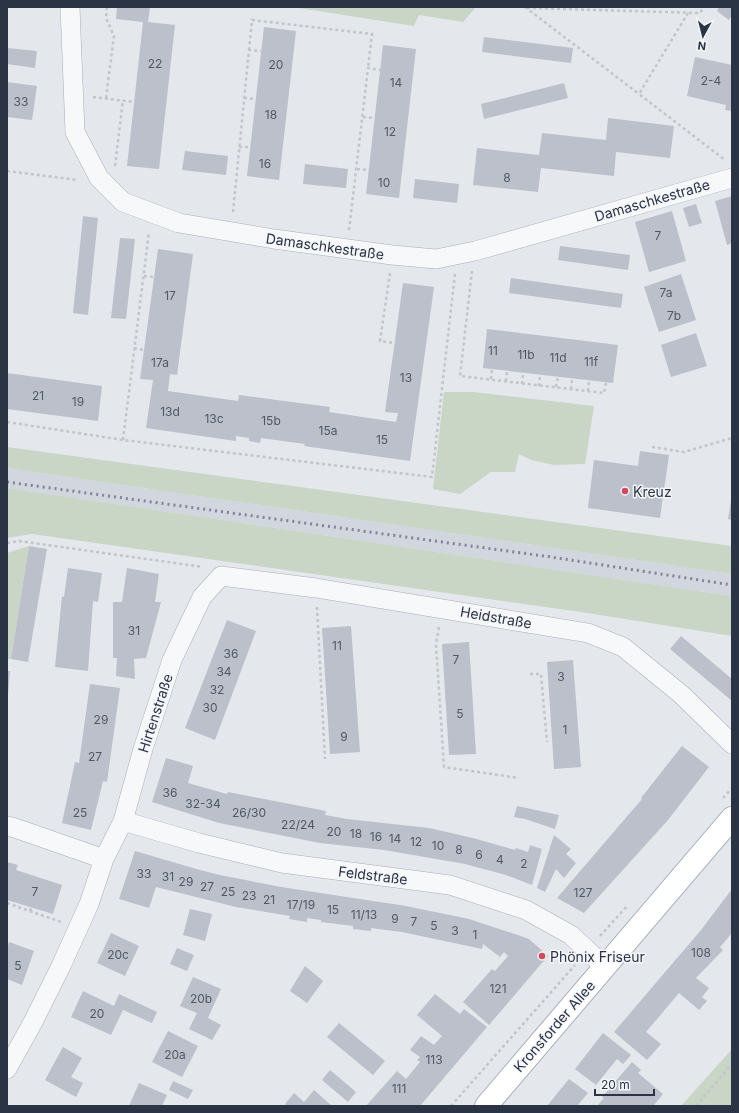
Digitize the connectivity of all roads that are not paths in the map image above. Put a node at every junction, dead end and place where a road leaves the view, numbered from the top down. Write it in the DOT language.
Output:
graph roads {
  1 [pos="70,7"];
  2 [pos="729,169"];
  3 [pos="221,576"];
  4 [pos="732,744"];
  5 [pos="732,818"];
  6 [pos="123,821"];
  7 [pos="7,826"];
  8 [pos="104,859"];
  9 [pos="605,967"];
  10 [pos="7,1069"];
  11 [pos="486,1106"];
  1 -- 2 [label="street, Damaschkestraße"];
  3 -- 4 [label="street, Heidstraße"];
  3 -- 6 [label="street, Hirtenstraße"];
  5 -- 9 [label="main road, Kronsforder Allee"];
  6 -- 8 [label="street, Hirtenstraße"];
  6 -- 9 [label="street, Feldstraße"];
  7 -- 8 [label="street"];
  8 -- 10 [label="street, Hirtenstraße"];
  9 -- 11 [label="main road, Kronsforder Allee"];
}
